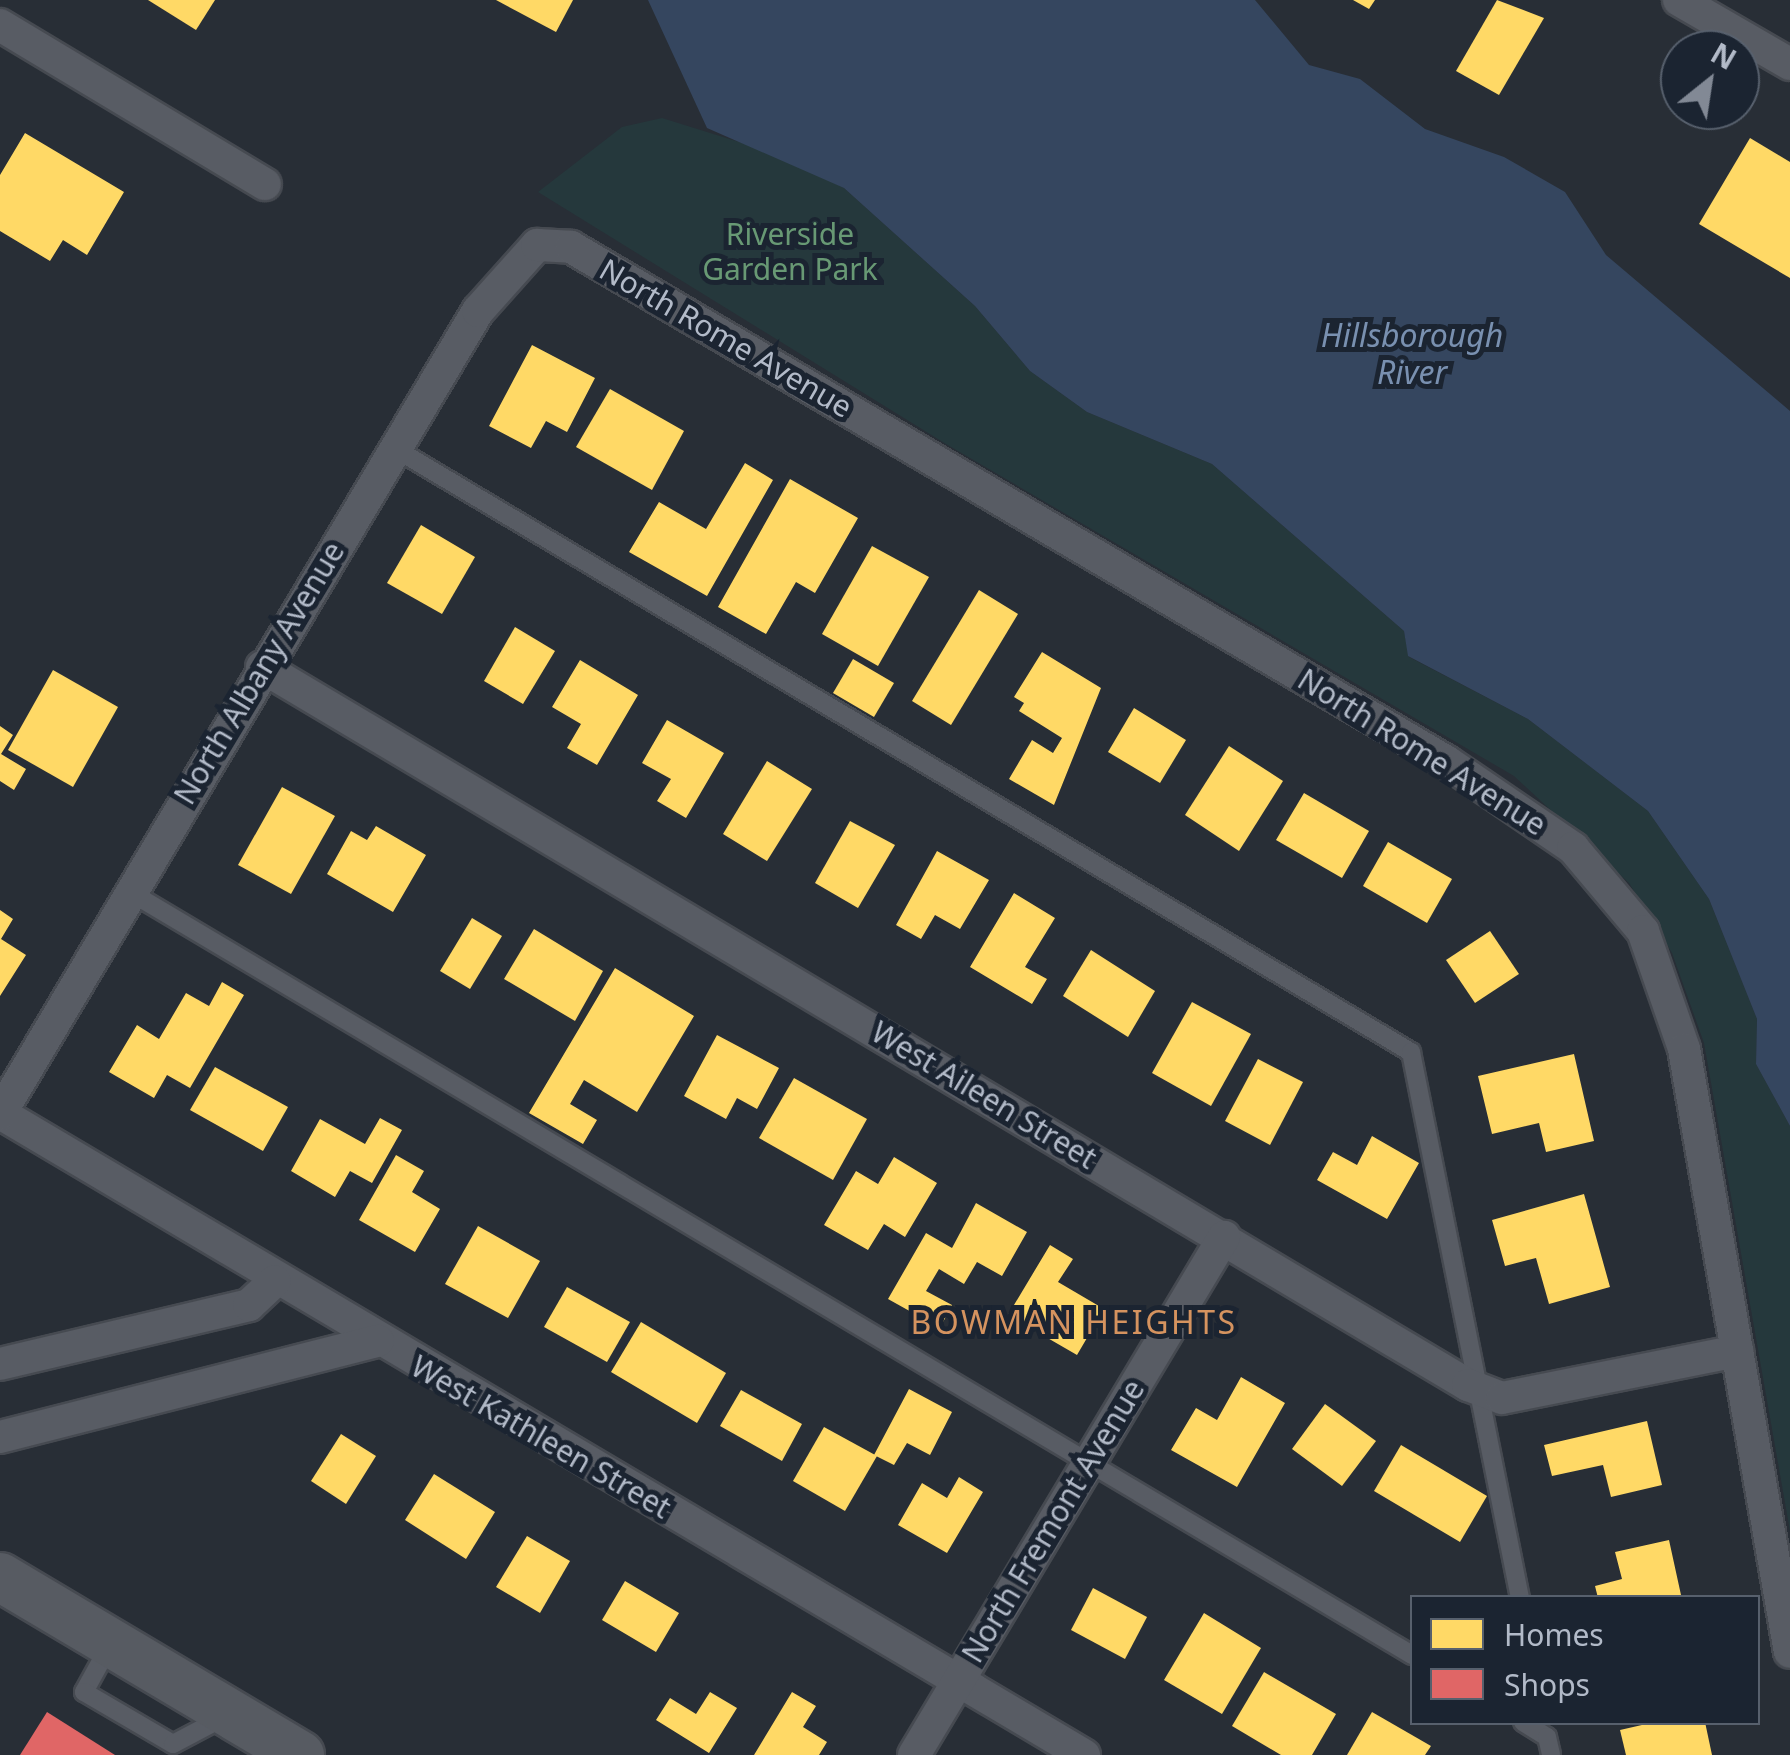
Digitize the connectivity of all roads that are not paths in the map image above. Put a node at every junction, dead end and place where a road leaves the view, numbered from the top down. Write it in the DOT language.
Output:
graph roads {
  1 [pos="1679,0"];
  2 [pos="0,24"];
  3 [pos="1790,64"];
  4 [pos="265,184"];
  5 [pos="536,245"];
  6 [pos="394,448"];
  7 [pos="262,667"];
  8 [pos="130,892"];
  9 [pos="13,1063"];
  10 [pos="0,1114"];
  11 [pos="1224,1237"];
  12 [pos="274,1281"];
  13 [pos="378,1341"];
  14 [pos="1737,1351"];
  15 [pos="0,1364"];
  16 [pos="1481,1390"];
  17 [pos="0,1436"];
  18 [pos="1090,1458"];
  19 [pos="0,1577"];
  20 [pos="1519,1595"];
  21 [pos="1790,1652"];
  22 [pos="1410,1654"];
  23 [pos="957,1680"];
  24 [pos="300,1755"];
  25 [pos="914,1755"];
  26 [pos="1084,1755"];
  1 -- 3 [label="street"];
  2 -- 4 [label="street"];
  5 -- 6 [label="street, North Albany Avenue"];
  5 -- 14 [label="street, North Rome Avenue"];
  6 -- 7 [label="street, North Albany Avenue"];
  6 -- 16 [label="lane"];
  7 -- 8 [label="street, North Albany Avenue"];
  7 -- 11 [label="street, West Aileen Street"];
  8 -- 9 [label="street, North Albany Avenue"];
  8 -- 18 [label="lane"];
  9 -- 10 [label="street, North Albany Avenue"];
  10 -- 12 [label="street, West Kathleen Street"];
  11 -- 16 [label="street, West Aileen Street"];
  11 -- 18 [label="street, North Fremont Avenue"];
  12 -- 13 [label="street, West Kathleen Street"];
  12 -- 15 [label="street"];
  13 -- 17 [label="street"];
  13 -- 23 [label="street, West Kathleen Street"];
  14 -- 16 [label="street, West Aileen Street"];
  14 -- 21 [label="street, North Rome Avenue"];
  16 -- 20 [label="lane"];
  18 -- 22 [label="lane"];
  18 -- 23 [label="street, North Fremont Avenue"];
  19 -- 24 [label="main road"];
  23 -- 25 [label="street, North Fremont Avenue"];
  23 -- 26 [label="street, West Kathleen Street"];
}
